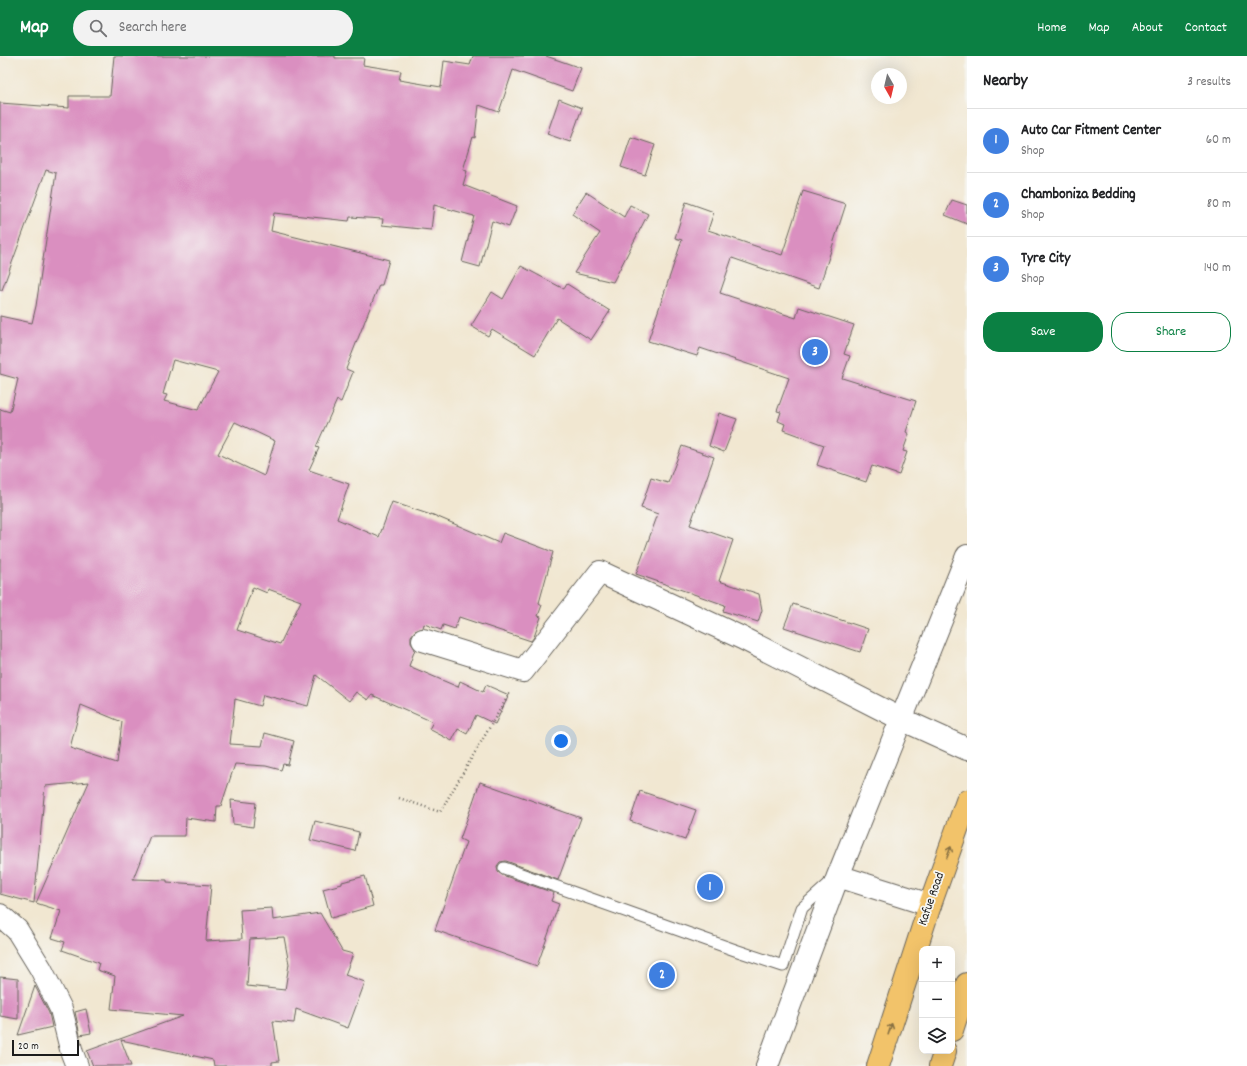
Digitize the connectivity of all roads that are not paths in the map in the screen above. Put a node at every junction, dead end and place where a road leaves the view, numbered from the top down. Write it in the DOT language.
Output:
graph roads {
  1 [pos="967,556"];
  2 [pos="423,640"];
  3 [pos="901,719"];
  4 [pos="967,749"];
  5 [pos="967,801"];
  6 [pos="504,868"];
  7 [pos="838,876"];
  8 [pos="930,905"];
  9 [pos="0,915"];
  10 [pos="967,984"];
  11 [pos="955,1021"];
  12 [pos="944,1054"];
  13 [pos="77,1066"];
  14 [pos="767,1066"];
  15 [pos="878,1066"];
  16 [pos="940,1066"];
  1 -- 3 [label="street"];
  2 -- 3 [label="street"];
  3 -- 4 [label="street"];
  3 -- 7 [label="street"];
  8 -- 5 [label="main road, Kafue Road, one-way"];
  6 -- 7 [label="lane"];
  7 -- 8 [label="street"];
  7 -- 14 [label="street"];
  15 -- 8 [label="main road, Kafue Road, one-way"];
  9 -- 13 [label="street"];
  10 -- 11 [label="main road"];
  12 -- 16 [label="main road"];
}
